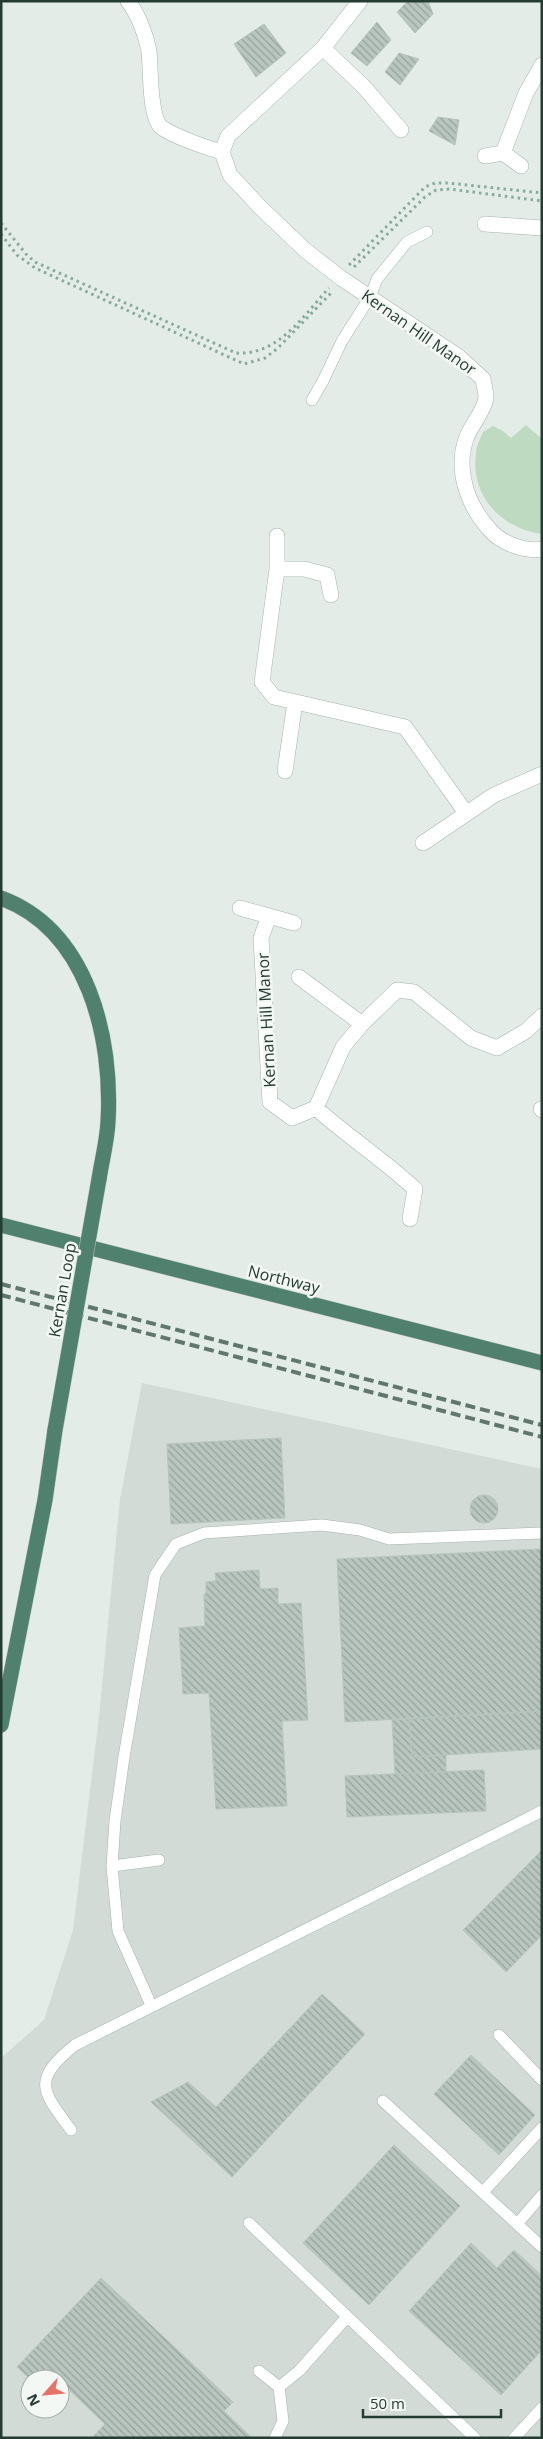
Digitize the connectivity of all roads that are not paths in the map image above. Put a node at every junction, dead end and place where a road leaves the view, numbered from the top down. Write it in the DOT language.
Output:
graph roads {
  1 [pos="128,1"];
  2 [pos="352,4"];
  3 [pos="323,48"];
  4 [pos="542,65"];
  5 [pos="401,130"];
  6 [pos="222,152"];
  7 [pos="503,153"];
  8 [pos="484,156"];
  9 [pos="521,166"];
  10 [pos="485,224"];
  11 [pos="542,228"];
  12 [pos="427,232"];
  13 [pos="370,297"];
  14 [pos="312,400"];
  15 [pos="277,536"];
  16 [pos="542,549"];
  17 [pos="277,569"];
  18 [pos="331,595"];
  19 [pos="295,702"];
  20 [pos="286,771"];
  21 [pos="542,774"];
  22 [pos="466,813"];
  23 [pos="423,843"];
  24 [pos="1,898"];
  25 [pos="240,908"];
  26 [pos="269,916"];
  27 [pos="294,923"];
  28 [pos="299,977"];
  29 [pos="542,1016"];
  30 [pos="362,1024"];
  31 [pos="316,1108"];
  32 [pos="410,1218"];
  33 [pos="1,1225"];
  34 [pos="542,1363"];
  35 [pos="542,1533"];
  36 [pos="1,1725"];
  37 [pos="542,1811"];
  38 [pos="159,1860"];
  39 [pos="112,1866"];
  40 [pos="151,2005"];
  41 [pos="499,2035"];
  42 [pos="542,2080"];
  43 [pos="383,2101"];
  44 [pos="542,2128"];
  45 [pos="71,2130"];
  46 [pos="483,2192"];
  47 [pos="542,2196"];
  48 [pos="249,2223"];
  49 [pos="517,2224"];
  50 [pos="542,2247"];
  51 [pos="347,2317"];
  52 [pos="259,2371"];
  53 [pos="279,2387"];
  54 [pos="542,2408"];
  55 [pos="275,2438"];
  56 [pos="475,2438"];
  57 [pos="514,2438"];
  1 -- 6 [label="street"];
  2 -- 3 [label="street"];
  3 -- 5 [label="street"];
  3 -- 6 [label="street"];
  4 -- 7 [label="street"];
  6 -- 13 [label="street, Kernan Hill Manor"];
  7 -- 8 [label="street"];
  7 -- 9 [label="street"];
  10 -- 11 [label="street"];
  12 -- 13 [label="lane"];
  13 -- 14 [label="lane"];
  13 -- 16 [label="street, Kernan Hill Manor"];
  15 -- 17 [label="street"];
  17 -- 18 [label="street"];
  17 -- 19 [label="street"];
  19 -- 20 [label="street"];
  19 -- 22 [label="street"];
  21 -- 22 [label="street"];
  22 -- 23 [label="street"];
  24 -- 36 [label="highway, Kernan Loop, bridge"];
  25 -- 26 [label="street"];
  26 -- 27 [label="street"];
  26 -- 31 [label="street, Kernan Hill Manor"];
  28 -- 30 [label="street"];
  29 -- 30 [label="street"];
  30 -- 31 [label="street"];
  31 -- 32 [label="street"];
  33 -- 34 [label="highway, Northway"];
  35 -- 39 [label="lane"];
  37 -- 40 [label="lane"];
  38 -- 39 [label="lane"];
  39 -- 40 [label="lane"];
  40 -- 45 [label="lane"];
  41 -- 42 [label="lane"];
  43 -- 46 [label="lane"];
  44 -- 46 [label="lane"];
  46 -- 49 [label="lane"];
  47 -- 49 [label="lane"];
  48 -- 51 [label="lane"];
  49 -- 50 [label="lane"];
  51 -- 53 [label="lane"];
  51 -- 56 [label="lane"];
  52 -- 53 [label="lane"];
  53 -- 55 [label="lane"];
  54 -- 57 [label="lane"];
}
